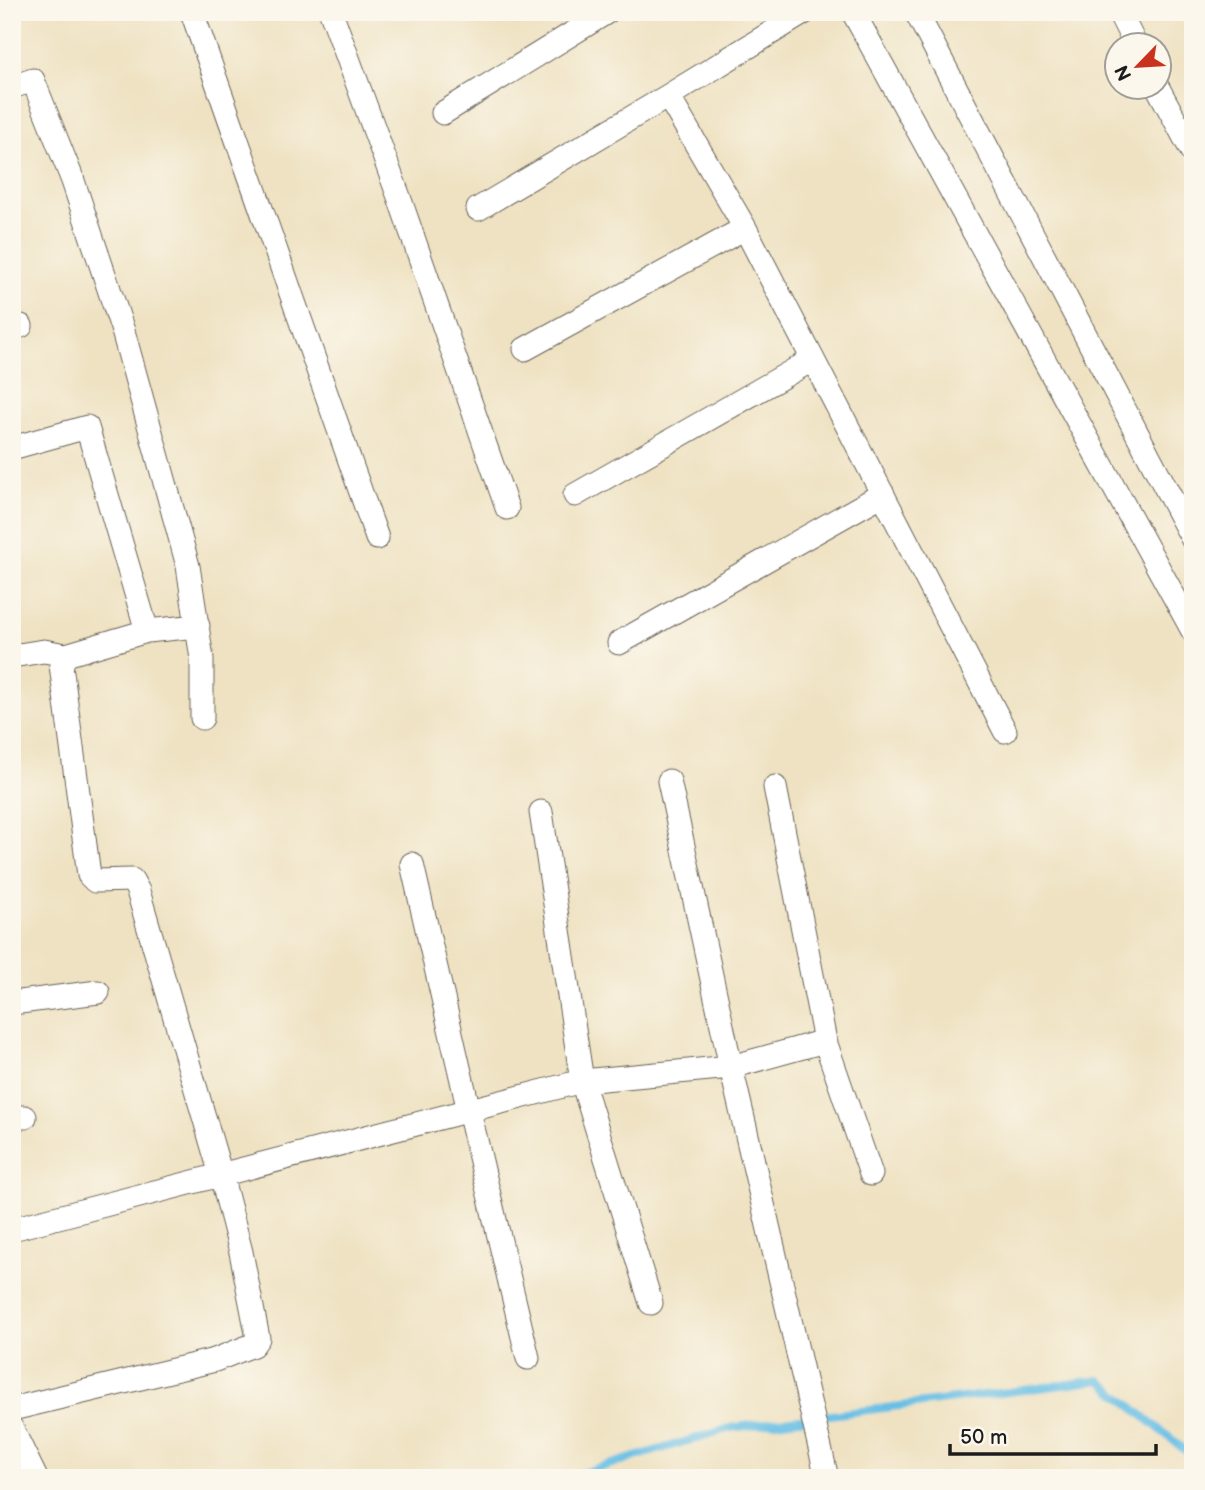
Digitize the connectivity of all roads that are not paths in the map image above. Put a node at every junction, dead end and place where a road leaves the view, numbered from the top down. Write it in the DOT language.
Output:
graph roads {
  1 [pos="192,12"];
  2 [pos="331,12"];
  3 [pos="607,12"];
  4 [pos="805,12"];
  5 [pos="853,12"];
  6 [pos="916,12"];
  7 [pos="1119,12"];
  8 [pos="1129,32"];
  9 [pos="12,87"];
  10 [pos="668,96"];
  11 [pos="1166,102"];
  12 [pos="443,113"];
  13 [pos="1193,153"];
  14 [pos="478,209"];
  15 [pos="745,228"];
  16 [pos="525,349"];
  17 [pos="812,360"];
  18 [pos="12,448"];
  19 [pos="883,494"];
  20 [pos="575,495"];
  21 [pos="507,508"];
  22 [pos="377,538"];
  23 [pos="1193,540"];
  24 [pos="198,626"];
  25 [pos="147,631"];
  26 [pos="1193,631"];
  27 [pos="619,643"];
  28 [pos="66,655"];
  29 [pos="12,656"];
  30 [pos="202,718"];
  31 [pos="1004,731"];
  32 [pos="669,781"];
  33 [pos="775,787"];
  34 [pos="541,812"];
  35 [pos="412,864"];
  36 [pos="99,992"];
  37 [pos="12,1003"];
  38 [pos="825,1041"];
  39 [pos="731,1067"];
  40 [pos="582,1081"];
  41 [pos="469,1111"];
  42 [pos="871,1174"];
  43 [pos="221,1175"];
  44 [pos="12,1229"];
  45 [pos="651,1303"];
  46 [pos="528,1358"];
  47 [pos="12,1409"];
  48 [pos="12,1429"];
  49 [pos="36,1478"];
  50 [pos="827,1478"];
  1 -- 22 [label="street"];
  2 -- 21 [label="street"];
  3 -- 12 [label="street"];
  4 -- 10 [label="street"];
  5 -- 26 [label="street"];
  6 -- 23 [label="street"];
  7 -- 8 [label="street"];
  9 -- 24 [label="street"];
  10 -- 14 [label="street"];
  10 -- 15 [label="street"];
  11 -- 13 [label="street"];
  15 -- 16 [label="street"];
  15 -- 17 [label="street"];
  17 -- 19 [label="street"];
  17 -- 20 [label="street"];
  18 -- 25 [label="street"];
  19 -- 27 [label="street"];
  19 -- 31 [label="street"];
  24 -- 25 [label="street"];
  24 -- 30 [label="street"];
  25 -- 28 [label="street"];
  28 -- 29 [label="street"];
  28 -- 43 [label="street"];
  32 -- 39 [label="street"];
  33 -- 38 [label="street"];
  34 -- 40 [label="street"];
  35 -- 41 [label="street"];
  36 -- 37 [label="street"];
  38 -- 39 [label="street"];
  38 -- 42 [label="street"];
  39 -- 40 [label="street"];
  39 -- 50 [label="street"];
  40 -- 41 [label="street"];
  40 -- 45 [label="street"];
  41 -- 43 [label="street"];
  41 -- 46 [label="street"];
  43 -- 44 [label="street"];
  43 -- 47 [label="street"];
  48 -- 49 [label="street"];
}
